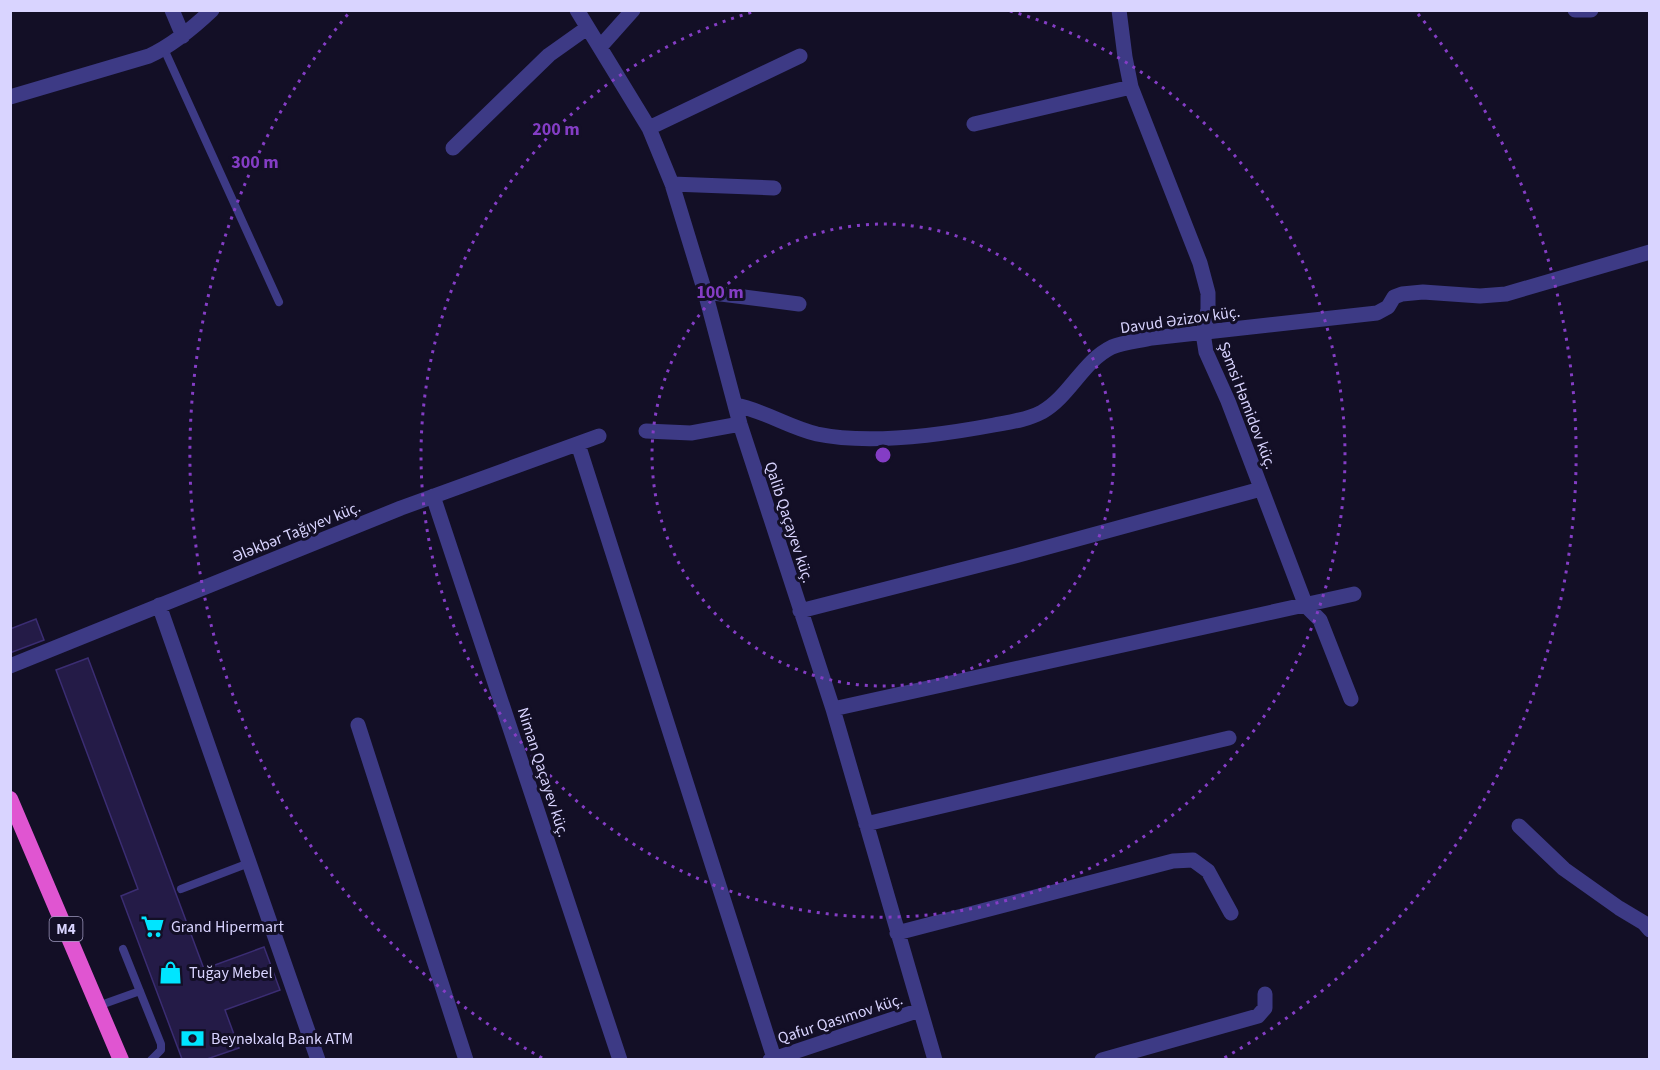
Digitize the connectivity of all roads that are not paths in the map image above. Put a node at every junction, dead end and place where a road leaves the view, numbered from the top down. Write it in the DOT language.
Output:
graph roads {
  1 [pos="172,10"];
  2 [pos="212,10"];
  3 [pos="577,10"];
  4 [pos="633,10"];
  5 [pos="1119,10"];
  6 [pos="1575,10"];
  7 [pos="1591,10"];
  8 [pos="587,28"];
  9 [pos="183,36"];
  10 [pos="600,47"];
  11 [pos="164,49"];
  12 [pos="800,56"];
  13 [pos="1131,87"];
  14 [pos="10,97"];
  15 [pos="974,124"];
  16 [pos="649,128"];
  17 [pos="453,148"];
  18 [pos="672,184"];
  19 [pos="774,188"];
  20 [pos="1650,252"];
  21 [pos="705,292"];
  22 [pos="279,302"];
  23 [pos="799,304"];
  24 [pos="1203,333"];
  25 [pos="735,405"];
  26 [pos="740,424"];
  27 [pos="646,431"];
  28 [pos="598,436"];
  29 [pos="578,444"];
  30 [pos="1261,489"];
  31 [pos="433,496"];
  32 [pos="1354,594"];
  33 [pos="159,605"];
  34 [pos="1306,606"];
  35 [pos="800,611"];
  36 [pos="10,666"];
  37 [pos="1351,699"];
  38 [pos="832,709"];
  39 [pos="358,725"];
  40 [pos="1229,738"];
  41 [pos="10,799"];
  42 [pos="866,824"];
  43 [pos="1519,826"];
  44 [pos="249,863"];
  45 [pos="180,889"];
  46 [pos="1232,913"];
  47 [pos="1650,930"];
  48 [pos="897,933"];
  49 [pos="123,949"];
  50 [pos="140,991"];
  51 [pos="1265,994"];
  52 [pos="98,1006"];
  53 [pos="920,1010"];
  54 [pos="121,1059"];
  55 [pos="151,1059"];
  56 [pos="318,1059"];
  57 [pos="466,1059"];
  58 [pos="620,1059"];
  59 [pos="772,1059"];
  60 [pos="935,1059"];
  61 [pos="1102,1059"];
  1 -- 9 [label="street"];
  2 -- 9 [label="street"];
  3 -- 8 [label="street, Qalib Qaçayev küç."];
  4 -- 10 [label="street"];
  5 -- 13 [label="street, Şəmsi Həmidov küç."];
  6 -- 7 [label="street"];
  8 -- 10 [label="street, Qalib Qaçayev küç."];
  8 -- 17 [label="street"];
  9 -- 11 [label="street"];
  10 -- 16 [label="street, Qalib Qaçayev küç."];
  11 -- 14 [label="street"];
  11 -- 22 [label="lane"];
  12 -- 16 [label="street"];
  13 -- 15 [label="street"];
  13 -- 24 [label="street, Şəmsi Həmidov küç."];
  16 -- 18 [label="street, Qalib Qaçayev küç."];
  18 -- 19 [label="street"];
  18 -- 21 [label="street, Qalib Qaçayev küç."];
  20 -- 24 [label="street, Davud Əzizov küç."];
  21 -- 23 [label="street"];
  21 -- 25 [label="street, Qalib Qaçayev küç."];
  24 -- 25 [label="street, Davud Əzizov küç."];
  24 -- 30 [label="street, Şəmsi Həmidov küç."];
  25 -- 26 [label="street, Qalib Qaçayev küç."];
  26 -- 27 [label="street"];
  26 -- 35 [label="street, Qalib Qaçayev küç."];
  28 -- 29 [label="street, Ələkbər Tağıyev küç."];
  29 -- 31 [label="street, Ələkbər Tağıyev küç."];
  29 -- 59 [label="street"];
  30 -- 34 [label="street, Şəmsi Həmidov küç."];
  30 -- 35 [label="street"];
  31 -- 33 [label="street, Ələkbər Tağıyev küç."];
  31 -- 58 [label="street, Niman Qaçayev küç."];
  32 -- 34 [label="street"];
  33 -- 36 [label="street, Ələkbər Tağıyev küç."];
  33 -- 44 [label="street"];
  34 -- 37 [label="street, Şəmsi Həmidov küç."];
  34 -- 38 [label="street"];
  35 -- 38 [label="street, Qalib Qaçayev küç."];
  38 -- 42 [label="street, Qalib Qaçayev küç."];
  39 -- 57 [label="street"];
  40 -- 42 [label="street"];
  41 -- 52 [label="highway, M4"];
  42 -- 48 [label="street, Qalib Qaçayev küç."];
  43 -- 47 [label="street"];
  44 -- 45 [label="lane"];
  44 -- 56 [label="street"];
  46 -- 48 [label="street"];
  48 -- 53 [label="street, Qalib Qaçayev küç."];
  49 -- 50 [label="lane"];
  50 -- 52 [label="lane"];
  50 -- 55 [label="lane"];
  51 -- 61 [label="street"];
  52 -- 54 [label="highway, M4"];
  53 -- 59 [label="street, Qafur Qasımov küç."];
  53 -- 60 [label="street, Qalib Qaçayev küç."];
}
